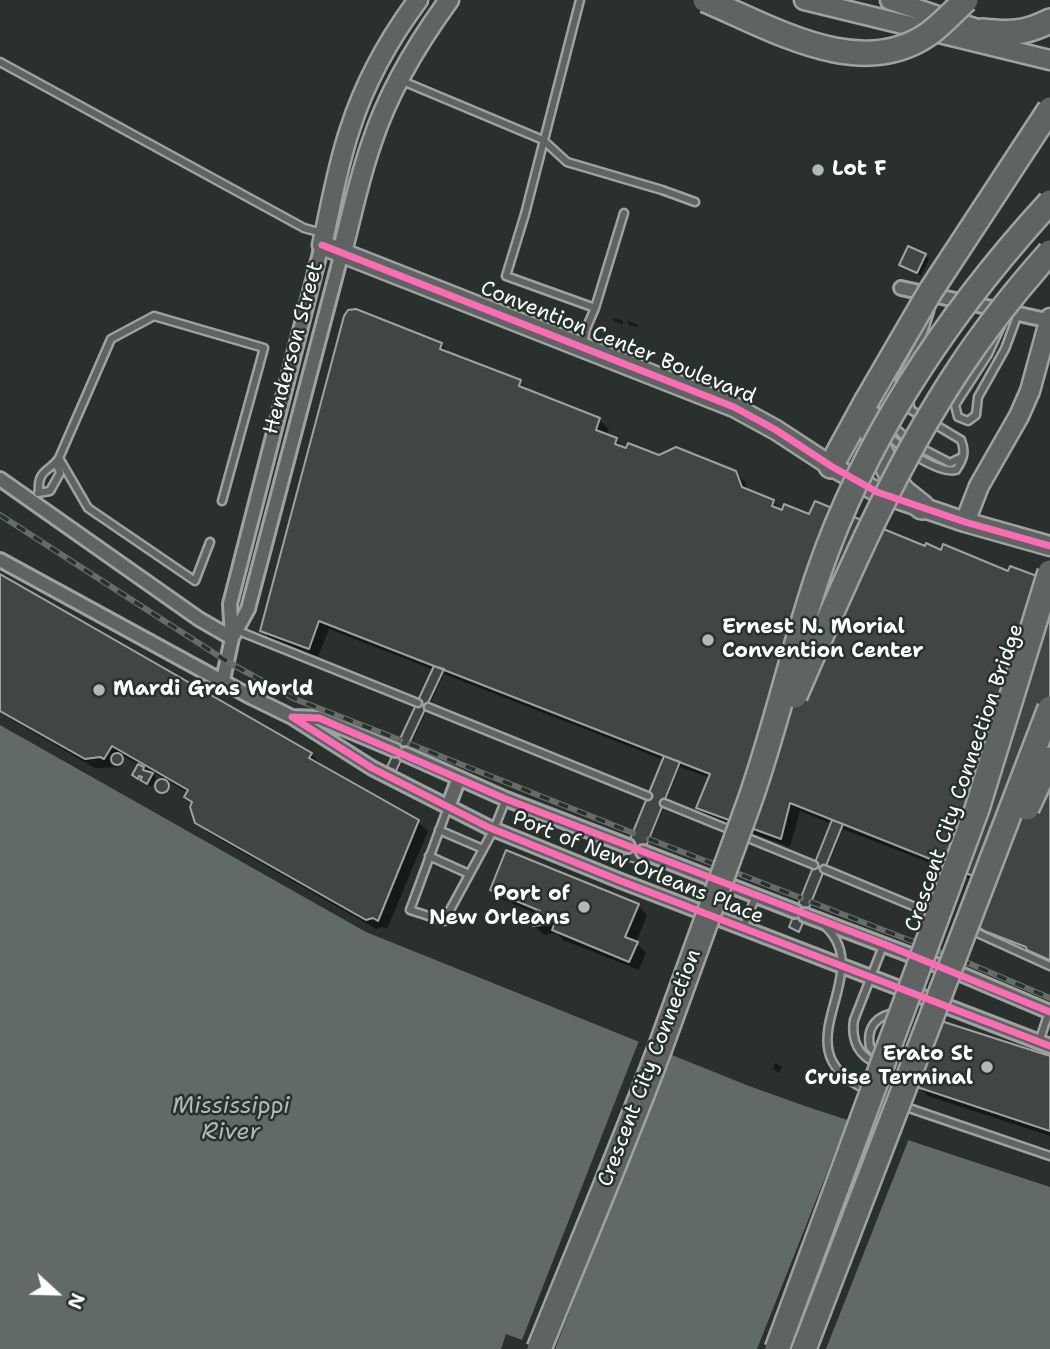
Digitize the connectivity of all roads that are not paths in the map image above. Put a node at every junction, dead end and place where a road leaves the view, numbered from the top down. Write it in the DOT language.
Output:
graph roads {
  1 [pos="418,0"];
  2 [pos="449,0"];
  3 [pos="580,0"];
  4 [pos="705,0"];
  5 [pos="804,0"];
  6 [pos="890,0"];
  7 [pos="966,0"];
  8 [pos="1050,21"];
  9 [pos="982,31"];
  10 [pos="1050,48"];
  11 [pos="1050,60"];
  12 [pos="1,63"];
  13 [pos="399,79"];
  14 [pos="1050,109"];
  15 [pos="543,140"];
  16 [pos="695,202"];
  17 [pos="1050,202"];
  18 [pos="624,213"];
  19 [pos="323,239"];
  20 [pos="1050,251"];
  21 [pos="342,252"];
  22 [pos="901,288"];
  23 [pos="935,295"];
  24 [pos="973,304"];
  25 [pos="595,308"];
  26 [pos="1012,312"];
  27 [pos="1050,320"];
  28 [pos="920,342"];
  29 [pos="965,343"];
  30 [pos="583,346"];
  31 [pos="897,386"];
  32 [pos="893,396"];
  33 [pos="866,402"];
  34 [pos="932,422"];
  35 [pos="963,457"];
  36 [pos="58,460"];
  37 [pos="831,466"];
  38 [pos="0,479"];
  39 [pos="35,497"];
  40 [pos="222,501"];
  41 [pos="922,507"];
  42 [pos="964,522"];
  43 [pos="251,523"];
  44 [pos="270,527"];
  45 [pos="210,542"];
  46 [pos="1050,546"];
  47 [pos="0,560"];
  48 [pos="1050,572"];
  49 [pos="234,634"];
  50 [pos="223,680"];
  51 [pos="418,703"];
  52 [pos="428,707"];
  53 [pos="1050,708"];
  54 [pos="292,717"];
  55 [pos="1050,759"];
  56 [pos="459,778"];
  57 [pos="755,785"];
  58 [pos="648,796"];
  59 [pos="506,799"];
  60 [pos="664,803"];
  61 [pos="448,807"];
  62 [pos="494,829"];
  63 [pos="439,830"];
  64 [pos="628,846"];
  65 [pos="483,849"];
  66 [pos="643,852"];
  67 [pos="429,856"];
  68 [pos="814,865"];
  69 [pos="824,869"];
  70 [pos="469,874"];
  71 [pos="756,896"];
  72 [pos="920,909"];
  73 [pos="819,920"];
  74 [pos="743,928"];
  75 [pos="973,931"];
  76 [pos="884,944"];
  77 [pos="1050,965"];
  78 [pos="843,967"];
  79 [pos="948,976"];
  80 [pos="871,977"];
  81 [pos="917,995"];
  82 [pos="1049,1012"];
  83 [pos="906,1016"];
  84 [pos="916,1029"];
  85 [pos="938,1030"];
  86 [pos="1045,1044"];
  87 [pos="908,1058"];
  88 [pos="875,1094"];
  89 [pos="887,1099"];
  90 [pos="1050,1156"];
  91 [pos="538,1349"];
  92 [pos="777,1349"];
  93 [pos="804,1349"];
  1 -- 19 [label="street, Henderson Street"];
  2 -- 13 [label="street, Henderson Street"];
  3 -- 15 [label="lane"];
  4 -- 7 [label="highway, bridge"];
  5 -- 11 [label="street"];
  6 -- 9 [label="street"];
  8 -- 9 [label="highway"];
  9 -- 10 [label="street"];
  12 -- 19 [label="lane"];
  13 -- 15 [label="lane"];
  13 -- 21 [label="street, Henderson Street"];
  14 -- 33 [label="highway, bridge"];
  15 -- 16 [label="lane"];
  15 -- 25 [label="lane"];
  17 -- 57 [label="highway, bridge"];
  18 -- 25 [label="lane"];
  19 -- 21 [label="street, Convention Center Boulevard"];
  19 -- 43 [label="street, Henderson Street"];
  20 -- 57 [label="highway, bridge"];
  21 -- 30 [label="street, Convention Center Boulevard"];
  21 -- 44 [label="street, Henderson Street"];
  22 -- 23 [label="street"];
  23 -- 24 [label="street"];
  23 -- 28 [label="lane"];
  24 -- 26 [label="street"];
  24 -- 34 [label="lane"];
  25 -- 30 [label="lane"];
  26 -- 26 [label="lane"];
  26 -- 27 [label="street"];
  27 -- 42 [label="street"];
  28 -- 31 [label="lane"];
  28 -- 35 [label="lane"];
  29 -- 34 [label="lane"];
  30 -- 37 [label="street, Convention Center Boulevard"];
  32 -- 35 [label="lane"];
  33 -- 37 [label="highway"];
  33 -- 41 [label="highway"];
  34 -- 35 [label="lane"];
  36 -- 39 [label="lane"];
  36 -- 39 [label="lane"];
  36 -- 40 [label="lane"];
  36 -- 45 [label="lane"];
  37 -- 41 [label="street, Convention Center Boulevard"];
  38 -- 39 [label="street"];
  39 -- 49 [label="street"];
  41 -- 42 [label="street, Convention Center Boulevard"];
  42 -- 46 [label="street, Convention Center Boulevard"];
  43 -- 44 [label="street"];
  43 -- 49 [label="street, Henderson Street"];
  44 -- 49 [label="street, Henderson Street"];
  47 -- 50 [label="street, Port of New Orleans Place"];
  48 -- 92 [label="highway, Crescent City Connection Bridge, bridge"];
  49 -- 50 [label="street, Henderson Street"];
  49 -- 51 [label="lane"];
  50 -- 54 [label="street, Port of New Orleans Place"];
  52 -- 58 [label="lane"];
  53 -- 79 [label="highway, bridge"];
  54 -- 56 [label="street, Port of New Orleans Place"];
  54 -- 61 [label="street, Port of New Orleans Place"];
  55 -- 79 [label="highway, bridge"];
  56 -- 59 [label="street, Port of New Orleans Place"];
  56 -- 61 [label="street"];
  57 -- 91 [label="highway, Crescent City Connection, bridge"];
  59 -- 62 [label="lane"];
  59 -- 64 [label="street, Port of New Orleans Place"];
  60 -- 68 [label="lane"];
  61 -- 62 [label="street, Port of New Orleans Place"];
  61 -- 63 [label="lane"];
  62 -- 65 [label="lane"];
  62 -- 74 [label="street, Port of New Orleans Place"];
  63 -- 65 [label="lane"];
  63 -- 67 [label="lane"];
  65 -- 70 [label="lane"];
  66 -- 71 [label="street, Port of New Orleans Place"];
  67 -- 70 [label="lane"];
  67 -- 70 [label="lane"];
  69 -- 72 [label="lane"];
  71 -- 73 [label="street, Port of New Orleans Place"];
  71 -- 74 [label="lane"];
  73 -- 76 [label="street, Port of New Orleans Place"];
  73 -- 78 [label="lane"];
  74 -- 78 [label="street, Port of New Orleans Place"];
  75 -- 77 [label="lane"];
  76 -- 80 [label="lane"];
  76 -- 82 [label="street, Port of New Orleans Place"];
  78 -- 80 [label="street, Port of New Orleans Place"];
  78 -- 88 [label="lane"];
  79 -- 93 [label="highway, bridge"];
  80 -- 81 [label="street, Port of New Orleans Place"];
  80 -- 83 [label="lane, bridge"];
  81 -- 85 [label="lane"];
  81 -- 86 [label="street, Port of New Orleans Place"];
  82 -- 86 [label="lane"];
  84 -- 87 [label="lane"];
  89 -- 90 [label="lane"];
}
